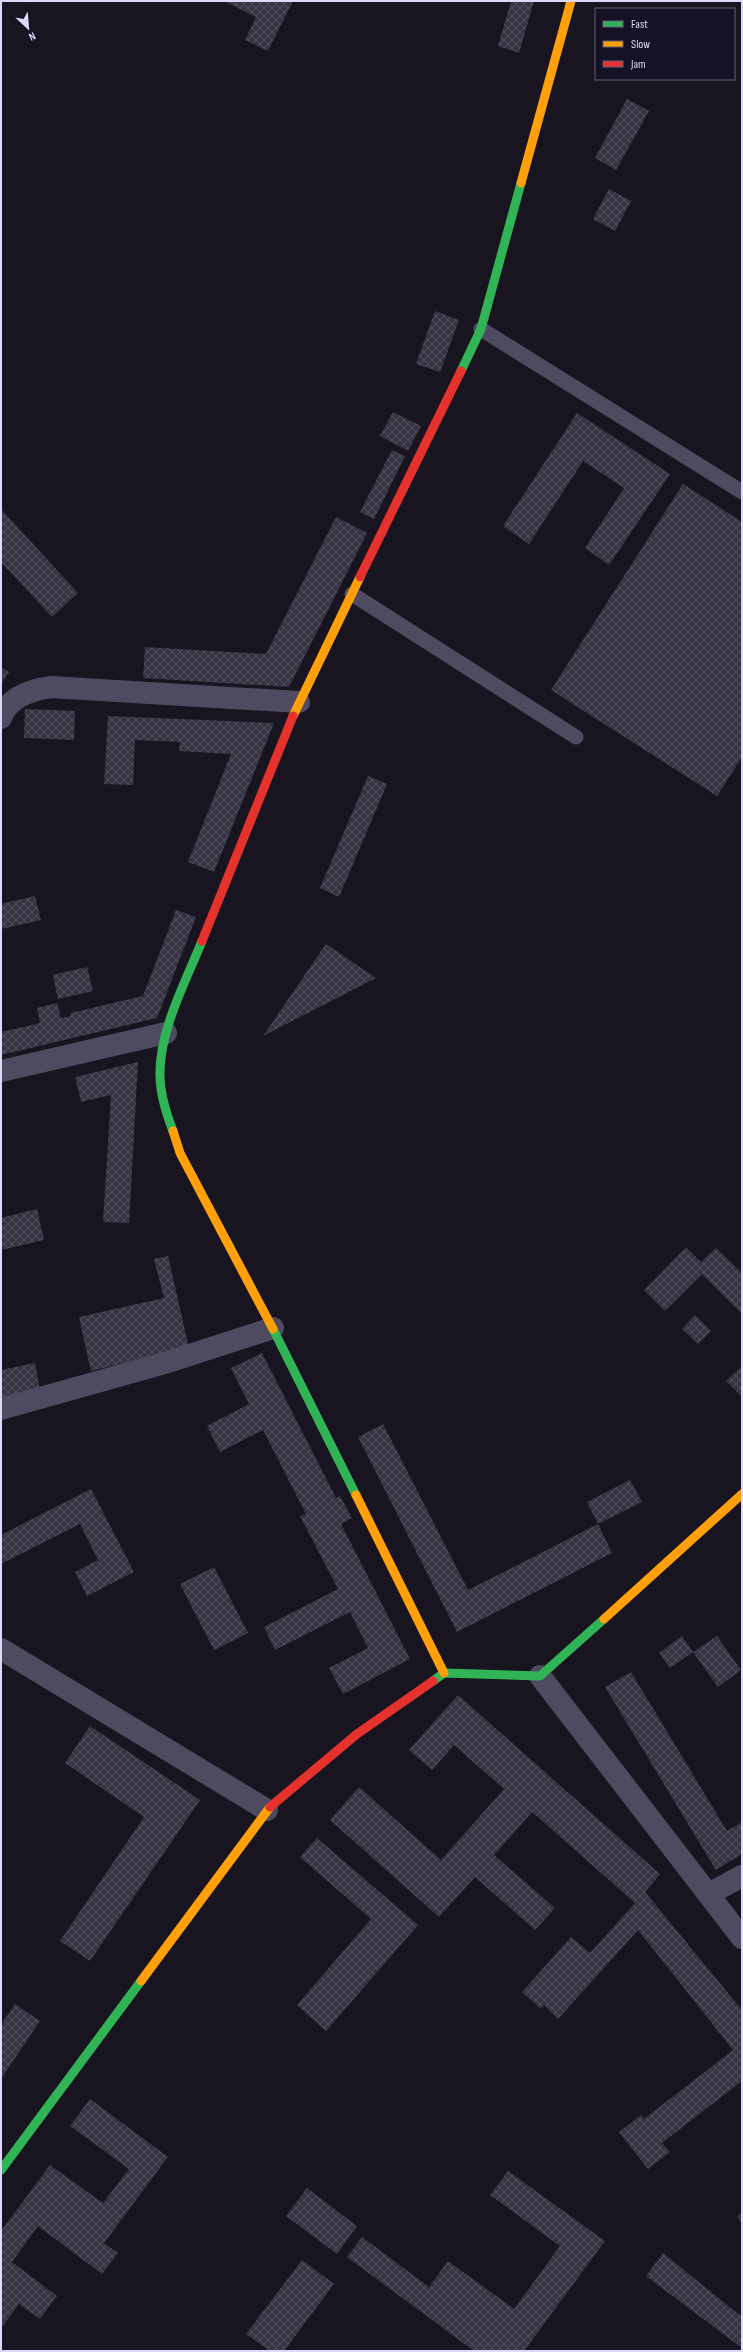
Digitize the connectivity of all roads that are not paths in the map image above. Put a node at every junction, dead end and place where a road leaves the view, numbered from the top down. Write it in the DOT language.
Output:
graph roads {
  1 [pos="570,1"];
  2 [pos="481,329"];
  3 [pos="742,492"];
  4 [pos="352,594"];
  5 [pos="299,702"];
  6 [pos="1,718"];
  7 [pos="576,737"];
  8 [pos="166,1033"];
  9 [pos="1,1071"];
  10 [pos="273,1328"];
  11 [pos="1,1409"];
  12 [pos="742,1494"];
  13 [pos="1,1650"];
  14 [pos="444,1673"];
  15 [pos="540,1676"];
  16 [pos="267,1810"];
  17 [pos="742,1876"];
  18 [pos="709,1894"];
  19 [pos="742,1938"];
  20 [pos="1,2170"];
  1 -- 2 [label="street"];
  2 -- 3 [label="lane"];
  2 -- 4 [label="street"];
  4 -- 5 [label="street"];
  4 -- 7 [label="lane"];
  5 -- 6 [label="street"];
  5 -- 8 [label="street"];
  8 -- 9 [label="street"];
  8 -- 10 [label="street"];
  10 -- 11 [label="street"];
  10 -- 14 [label="street"];
  12 -- 15 [label="street"];
  13 -- 16 [label="street"];
  14 -- 15 [label="street"];
  14 -- 16 [label="street"];
  15 -- 18 [label="street"];
  16 -- 20 [label="street"];
  17 -- 18 [label="street"];
  18 -- 19 [label="street"];
}
